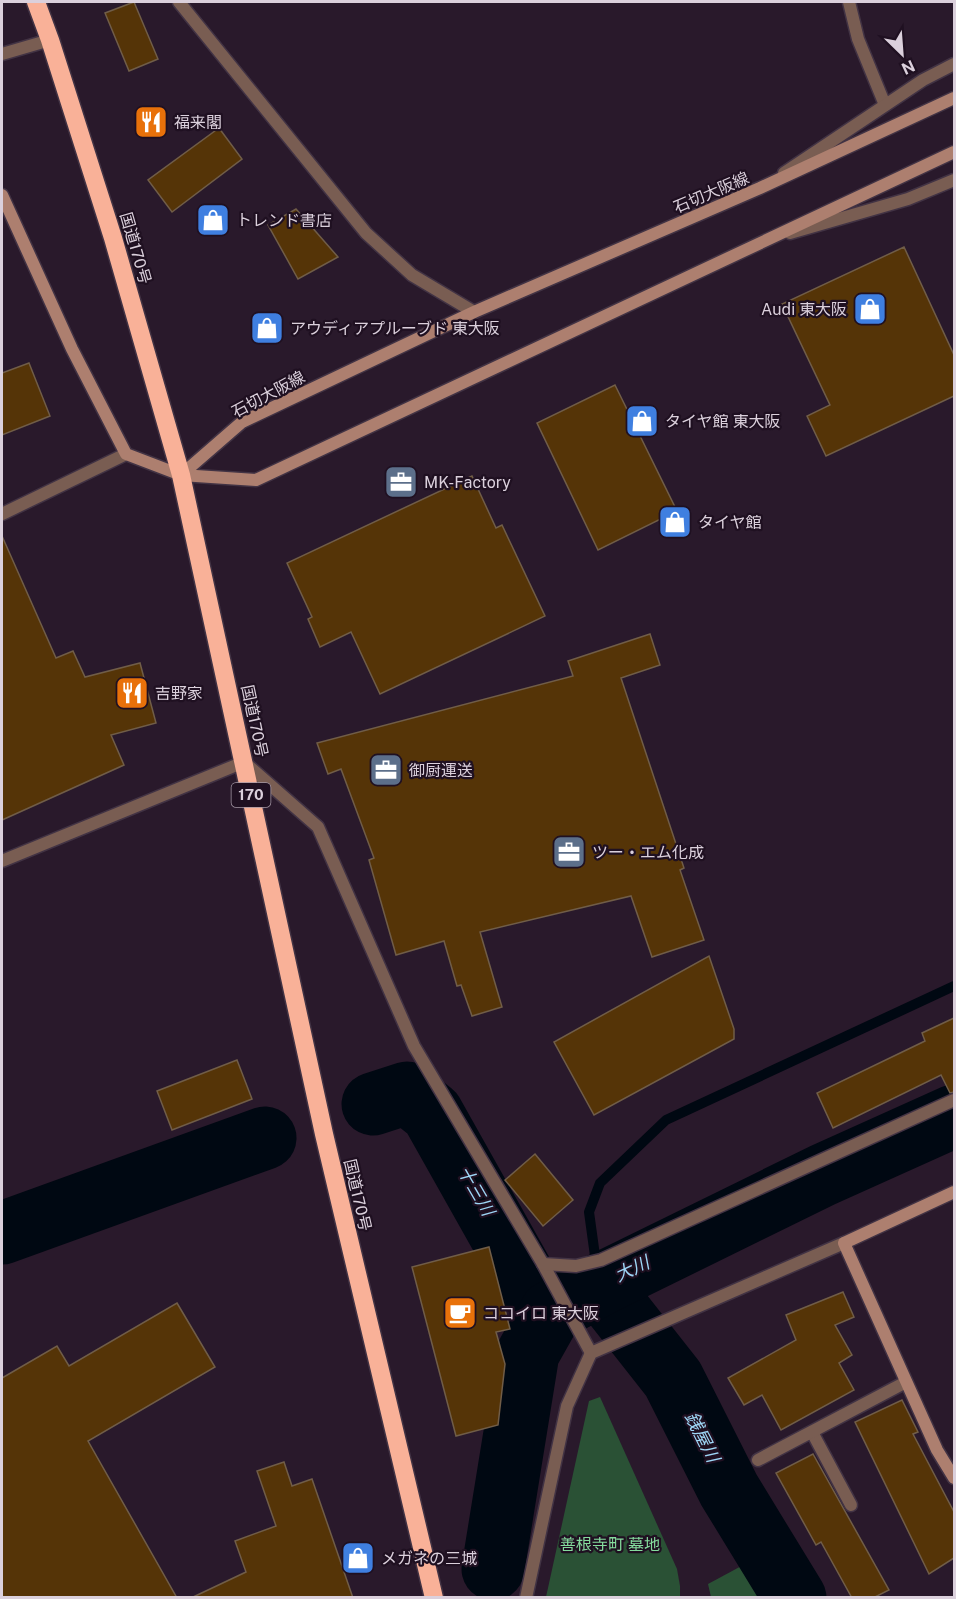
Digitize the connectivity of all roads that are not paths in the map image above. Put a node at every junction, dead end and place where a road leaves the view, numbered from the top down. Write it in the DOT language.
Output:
graph roads {
  1 [pos="36,2"];
  2 [pos="179,2"];
  3 [pos="849,2"];
  4 [pos="51,40"];
  5 [pos="2,54"];
  6 [pos="954,64"];
  7 [pos="954,98"];
  8 [pos="885,105"];
  9 [pos="954,152"];
  10 [pos="954,180"];
  11 [pos="760,188"];
  12 [pos="2,195"];
  13 [pos="779,236"];
  14 [pos="474,312"];
  15 [pos="126,454"];
  16 [pos="181,475"];
  17 [pos="2,514"];
  18 [pos="244,762"];
  19 [pos="2,861"];
  20 [pos="954,1100"];
  21 [pos="954,1192"];
  22 [pos="844,1243"];
  23 [pos="543,1264"];
  24 [pos="591,1353"];
  25 [pos="906,1382"];
  26 [pos="812,1432"];
  27 [pos="758,1460"];
  28 [pos="954,1478"];
  29 [pos="851,1505"];
  30 [pos="434,1598"];
  31 [pos="526,1598"];
  1 -- 4 [label="highway, 国道170号 / 170"];
  2 -- 14 [label="street"];
  3 -- 8 [label="street"];
  4 -- 5 [label="street"];
  4 -- 16 [label="highway, 国道170号 / 170"];
  6 -- 8 [label="street"];
  7 -- 11 [label="main road, 石切大阪線"];
  8 -- 11 [label="street"];
  9 -- 13 [label="main road"];
  10 -- 13 [label="street"];
  11 -- 14 [label="main road, 石切大阪線"];
  12 -- 15 [label="main road"];
  13 -- 16 [label="main road"];
  14 -- 16 [label="main road, 石切大阪線"];
  15 -- 16 [label="main road"];
  15 -- 17 [label="street"];
  16 -- 18 [label="highway, 国道170号 / 170"];
  18 -- 19 [label="street"];
  18 -- 23 [label="street"];
  18 -- 30 [label="highway, 国道170号 / 170"];
  20 -- 23 [label="street"];
  21 -- 22 [label="main road"];
  22 -- 24 [label="street"];
  22 -- 25 [label="main road"];
  23 -- 24 [label="street"];
  24 -- 31 [label="street"];
  25 -- 26 [label="street"];
  25 -- 28 [label="main road"];
  26 -- 27 [label="street"];
  26 -- 29 [label="street"];
}
